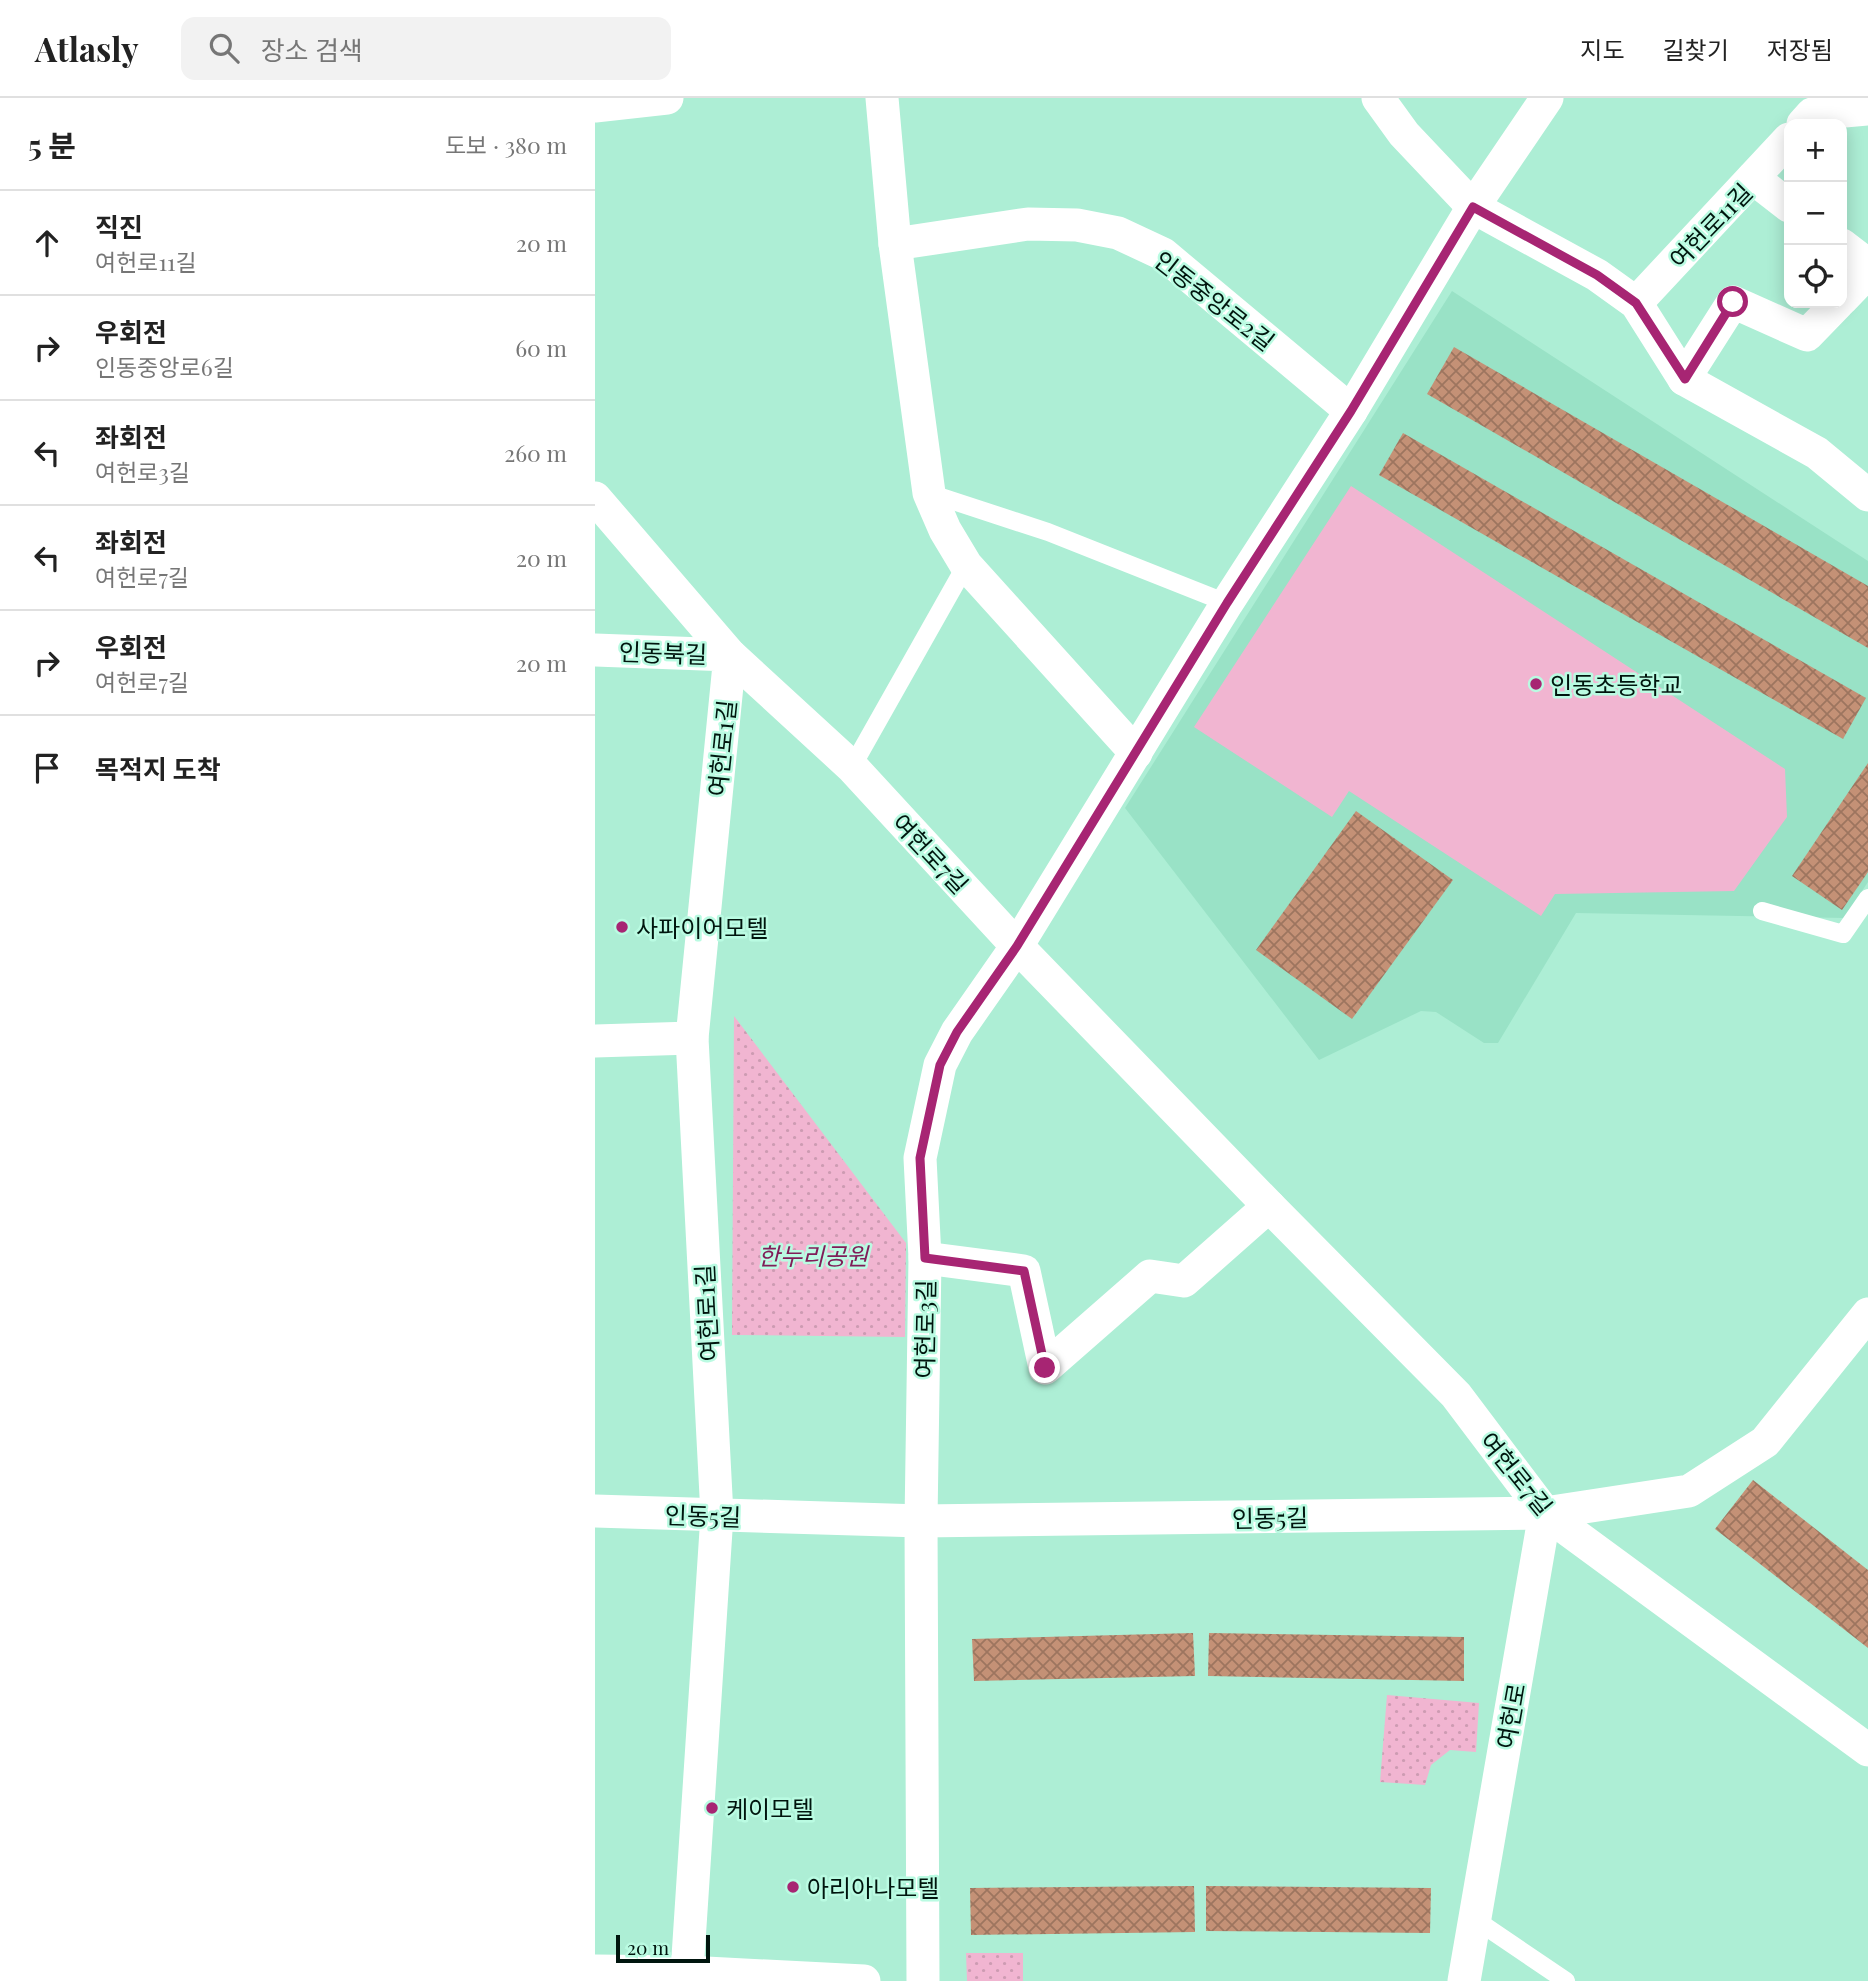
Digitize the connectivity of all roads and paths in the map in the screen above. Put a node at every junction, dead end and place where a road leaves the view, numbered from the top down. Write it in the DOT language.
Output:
graph roads {
  1 [pos="667,98"];
  2 [pos="881,98"];
  3 [pos="1378,98"];
  4 [pos="1547,98"];
  5 [pos="595,106"];
  6 [pos="1868,109"];
  7 [pos="1808,119"];
  8 [pos="1784,144"];
  9 [pos="1753,178"];
  10 [pos="1784,202"];
  11 [pos="1473,207"];
  12 [pos="895,244"];
  13 [pos="1847,249"];
  14 [pos="1868,265"];
  15 [pos="1868,272"];
  16 [pos="1847,294"];
  17 [pos="1636,303"];
  18 [pos="1833,308"];
  19 [pos="1685,379"];
  20 [pos="1351,411"];
  21 [pos="929,493"];
  22 [pos="1868,495"];
  23 [pos="595,498"];
  24 [pos="966,565"];
  25 [pos="1227,603"];
  26 [pos="595,650"];
  27 [pos="730,655"];
  28 [pos="1136,752"];
  29 [pos="852,767"];
  30 [pos="1868,898"];
  31 [pos="1762,911"];
  32 [pos="1017,946"];
  33 [pos="692,1038"];
  34 [pos="595,1041"];
  35 [pos="1269,1206"];
  36 [pos="925,1258"];
  37 [pos="1868,1314"];
  38 [pos="595,1511"];
  39 [pos="1545,1513"];
  40 [pos="717,1515"];
  41 [pos="921,1521"];
  42 [pos="1868,1750"];
  43 [pos="1476,1920"];
  44 [pos="595,1971"];
  45 [pos="687,1972"];
  46 [pos="864,1981"];
  47 [pos="923,1981"];
  48 [pos="1464,1981"];
  49 [pos="1566,1981"];
  1 -- 5 [label="street"];
  2 -- 12 [label="street"];
  3 -- 11 [label="street"];
  4 -- 11 [label="street, 여헌로3길"];
  6 -- 7 [label="street"];
  8 -- 9 [label="street"];
  9 -- 10 [label="street, 여헌로11길"];
  9 -- 17 [label="street, 여헌로11길"];
  11 -- 17 [label="street"];
  11 -- 20 [label="street, 여헌로3길"];
  12 -- 20 [label="street, 인동중앙로2길"];
  12 -- 21 [label="street"];
  13 -- 14 [label="street"];
  15 -- 16 [label="street"];
  17 -- 19 [label="street"];
  18 -- 19 [label="street"];
  19 -- 22 [label="street"];
  20 -- 25 [label="street, 여헌로3길"];
  21 -- 24 [label="street"];
  21 -- 25 [label="lane"];
  23 -- 27 [label="street, 여헌로7길"];
  24 -- 28 [label="street"];
  24 -- 29 [label="lane"];
  25 -- 28 [label="street, 여헌로3길"];
  26 -- 27 [label="street, 인동북길"];
  27 -- 29 [label="street, 여헌로7길"];
  27 -- 33 [label="street, 여헌로1길"];
  28 -- 32 [label="street, 여헌로3길"];
  29 -- 32 [label="street, 여헌로7길"];
  30 -- 31 [label="lane"];
  32 -- 35 [label="street, 여헌로7길"];
  32 -- 36 [label="street, 여헌로3길"];
  33 -- 34 [label="street"];
  33 -- 40 [label="street, 여헌로1길"];
  35 -- 36 [label="street"];
  35 -- 39 [label="street, 여헌로7길"];
  36 -- 41 [label="street, 여헌로3길"];
  37 -- 39 [label="street, 인동5길"];
  38 -- 40 [label="street, 인동5길"];
  39 -- 41 [label="street, 인동5길"];
  39 -- 42 [label="street, 여헌로7길"];
  39 -- 43 [label="street, 여헌로"];
  40 -- 41 [label="street, 인동5길"];
  40 -- 45 [label="street, 여헌로1길"];
  41 -- 47 [label="street, 여헌로3길"];
  43 -- 48 [label="street, 여헌로"];
  43 -- 49 [label="lane"];
  44 -- 45 [label="street"];
  45 -- 46 [label="street"];
}
